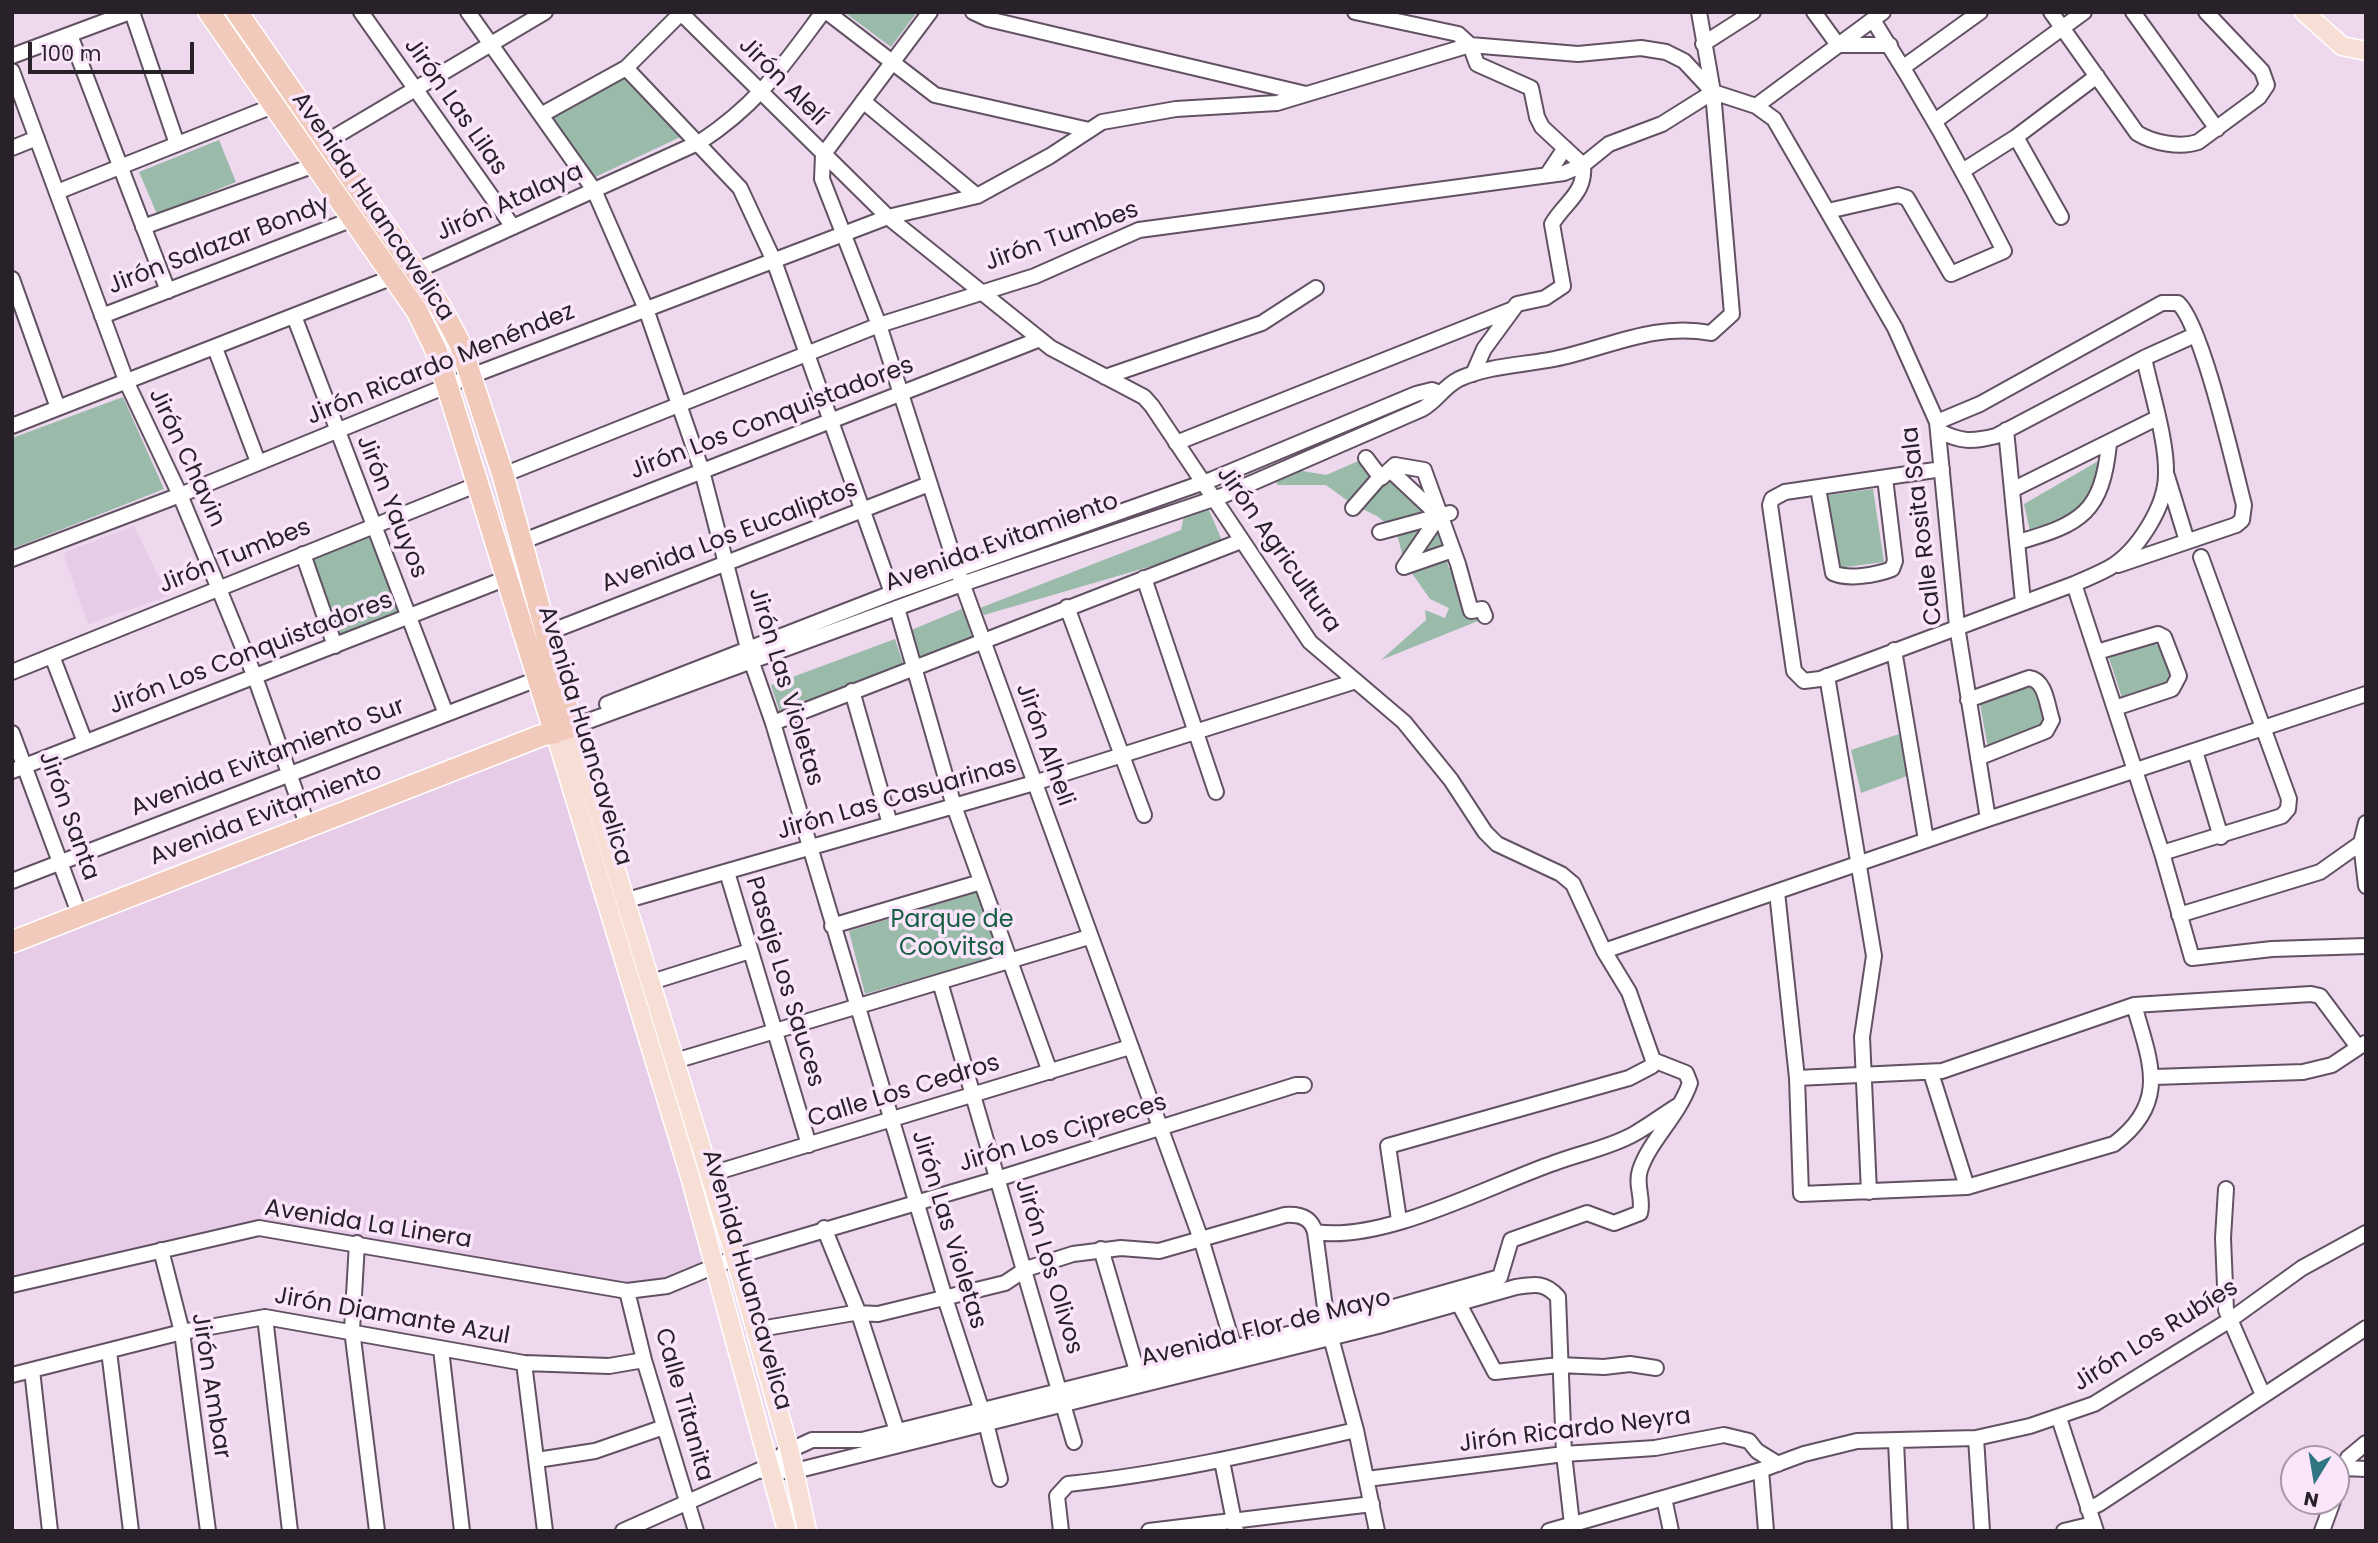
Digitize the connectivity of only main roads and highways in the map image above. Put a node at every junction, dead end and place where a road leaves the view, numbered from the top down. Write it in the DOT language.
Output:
graph roads {
  1 [pos="209,12"];
  2 [pos="237,12"];
  3 [pos="2304,12"];
  4 [pos="2366,51"];
  5 [pos="558,728"];
  6 [pos="12,942"];
  7 [pos="699,1178"];
  8 [pos="787,1531"];
  9 [pos="807,1531"];
  1 -- 5 [label="highway, Avenida Huancavelica"];
  2 -- 5 [label="highway, Avenida Huancavelica"];
  3 -- 4 [label="main road"];
  5 -- 6 [label="highway, Avenida Evitamiento"];
  5 -- 7 [label="main road, Avenida Huancavelica"];
  7 -- 8 [label="main road, Avenida Huancavelica"];
  7 -- 9 [label="main road, Avenida Huancavelica"];
}
